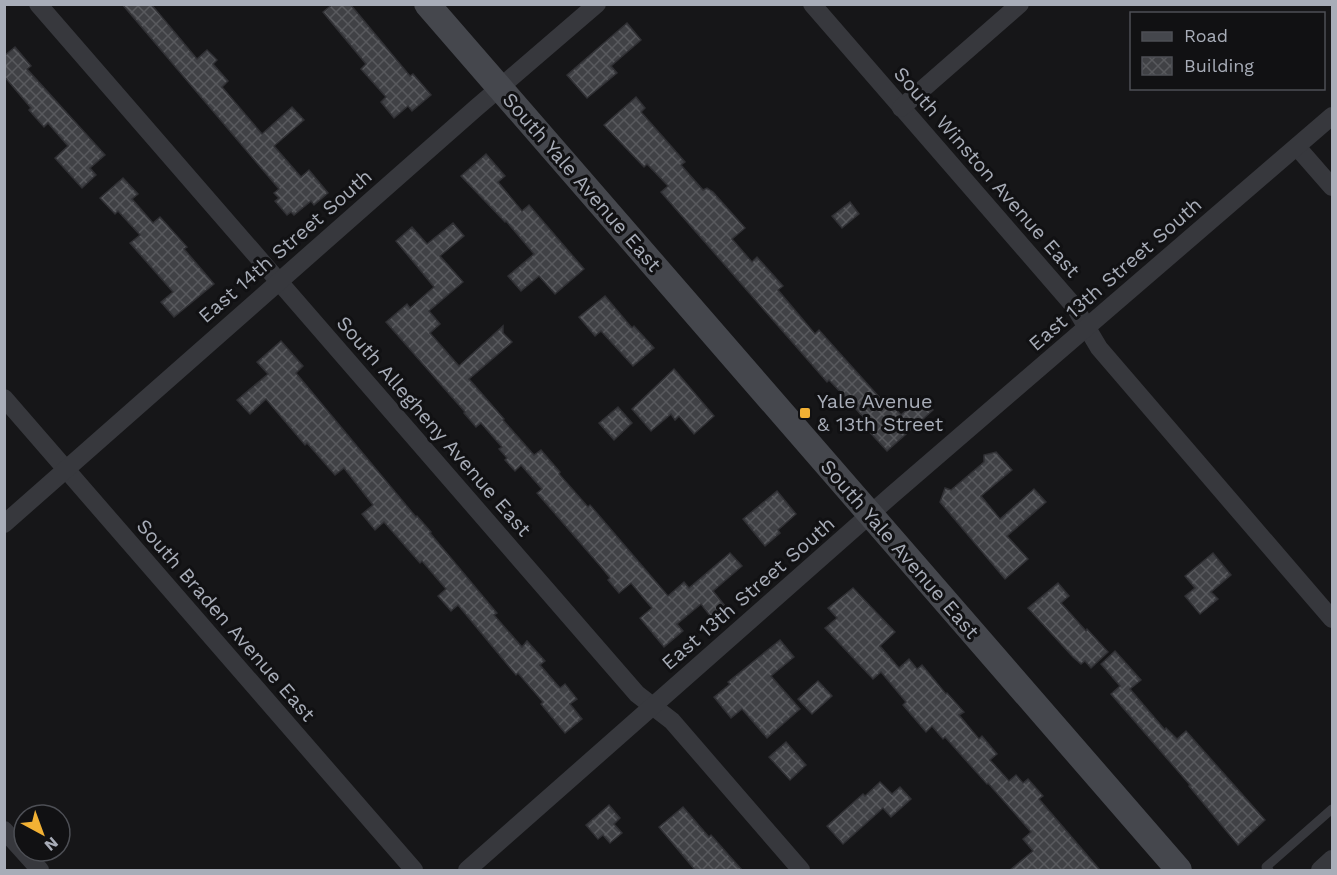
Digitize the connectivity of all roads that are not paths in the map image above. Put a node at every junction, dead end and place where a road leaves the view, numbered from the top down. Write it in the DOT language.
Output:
graph roads {
  1 [pos="38,4"];
  2 [pos="597,4"];
  3 [pos="812,4"];
  4 [pos="1020,4"];
  5 [pos="429,6"];
  6 [pos="501,88"];
  7 [pos="902,108"];
  8 [pos="1332,116"];
  9 [pos="1297,147"];
  10 [pos="1332,188"];
  11 [pos="279,281"];
  12 [pos="1086,328"];
  13 [pos="4,398"];
  14 [pos="66,470"];
  15 [pos="870,516"];
  16 [pos="4,524"];
  17 [pos="1332,619"];
  18 [pos="653,706"];
  19 [pos="1332,809"];
  20 [pos="4,830"];
  21 [pos="1332,859"];
  22 [pos="40,870"];
  23 [pos="414,870"];
  24 [pos="467,870"];
  25 [pos="801,870"];
  26 [pos="1179,870"];
  27 [pos="1269,870"];
  28 [pos="1320,870"];
  1 -- 11 [label="street, South Allegheny Avenue East"];
  2 -- 6 [label="street, East 14th Street South"];
  3 -- 7 [label="street, South Winston Avenue East"];
  4 -- 7 [label="street"];
  5 -- 6 [label="main road, South Yale Avenue East"];
  6 -- 11 [label="street, East 14th Street South"];
  6 -- 15 [label="main road, South Yale Avenue East"];
  7 -- 12 [label="street, South Winston Avenue East"];
  8 -- 9 [label="street, East 13th Street South"];
  9 -- 10 [label="street"];
  9 -- 12 [label="street, East 13th Street South"];
  11 -- 14 [label="street, East 14th Street South"];
  11 -- 18 [label="street, South Allegheny Avenue East"];
  12 -- 15 [label="street, East 13th Street South"];
  12 -- 17 [label="street, South Winston Avenue East"];
  13 -- 14 [label="street, South Braden Avenue East"];
  14 -- 16 [label="street, East 14th Street South"];
  14 -- 23 [label="street, South Braden Avenue East"];
  15 -- 18 [label="street, East 13th Street South"];
  15 -- 26 [label="main road, South Yale Avenue East"];
  18 -- 24 [label="street, East 13th Street South"];
  18 -- 25 [label="street, South Allegheny Avenue East"];
  19 -- 27 [label="lane"];
  20 -- 22 [label="street"];
  21 -- 28 [label="street"];
}
